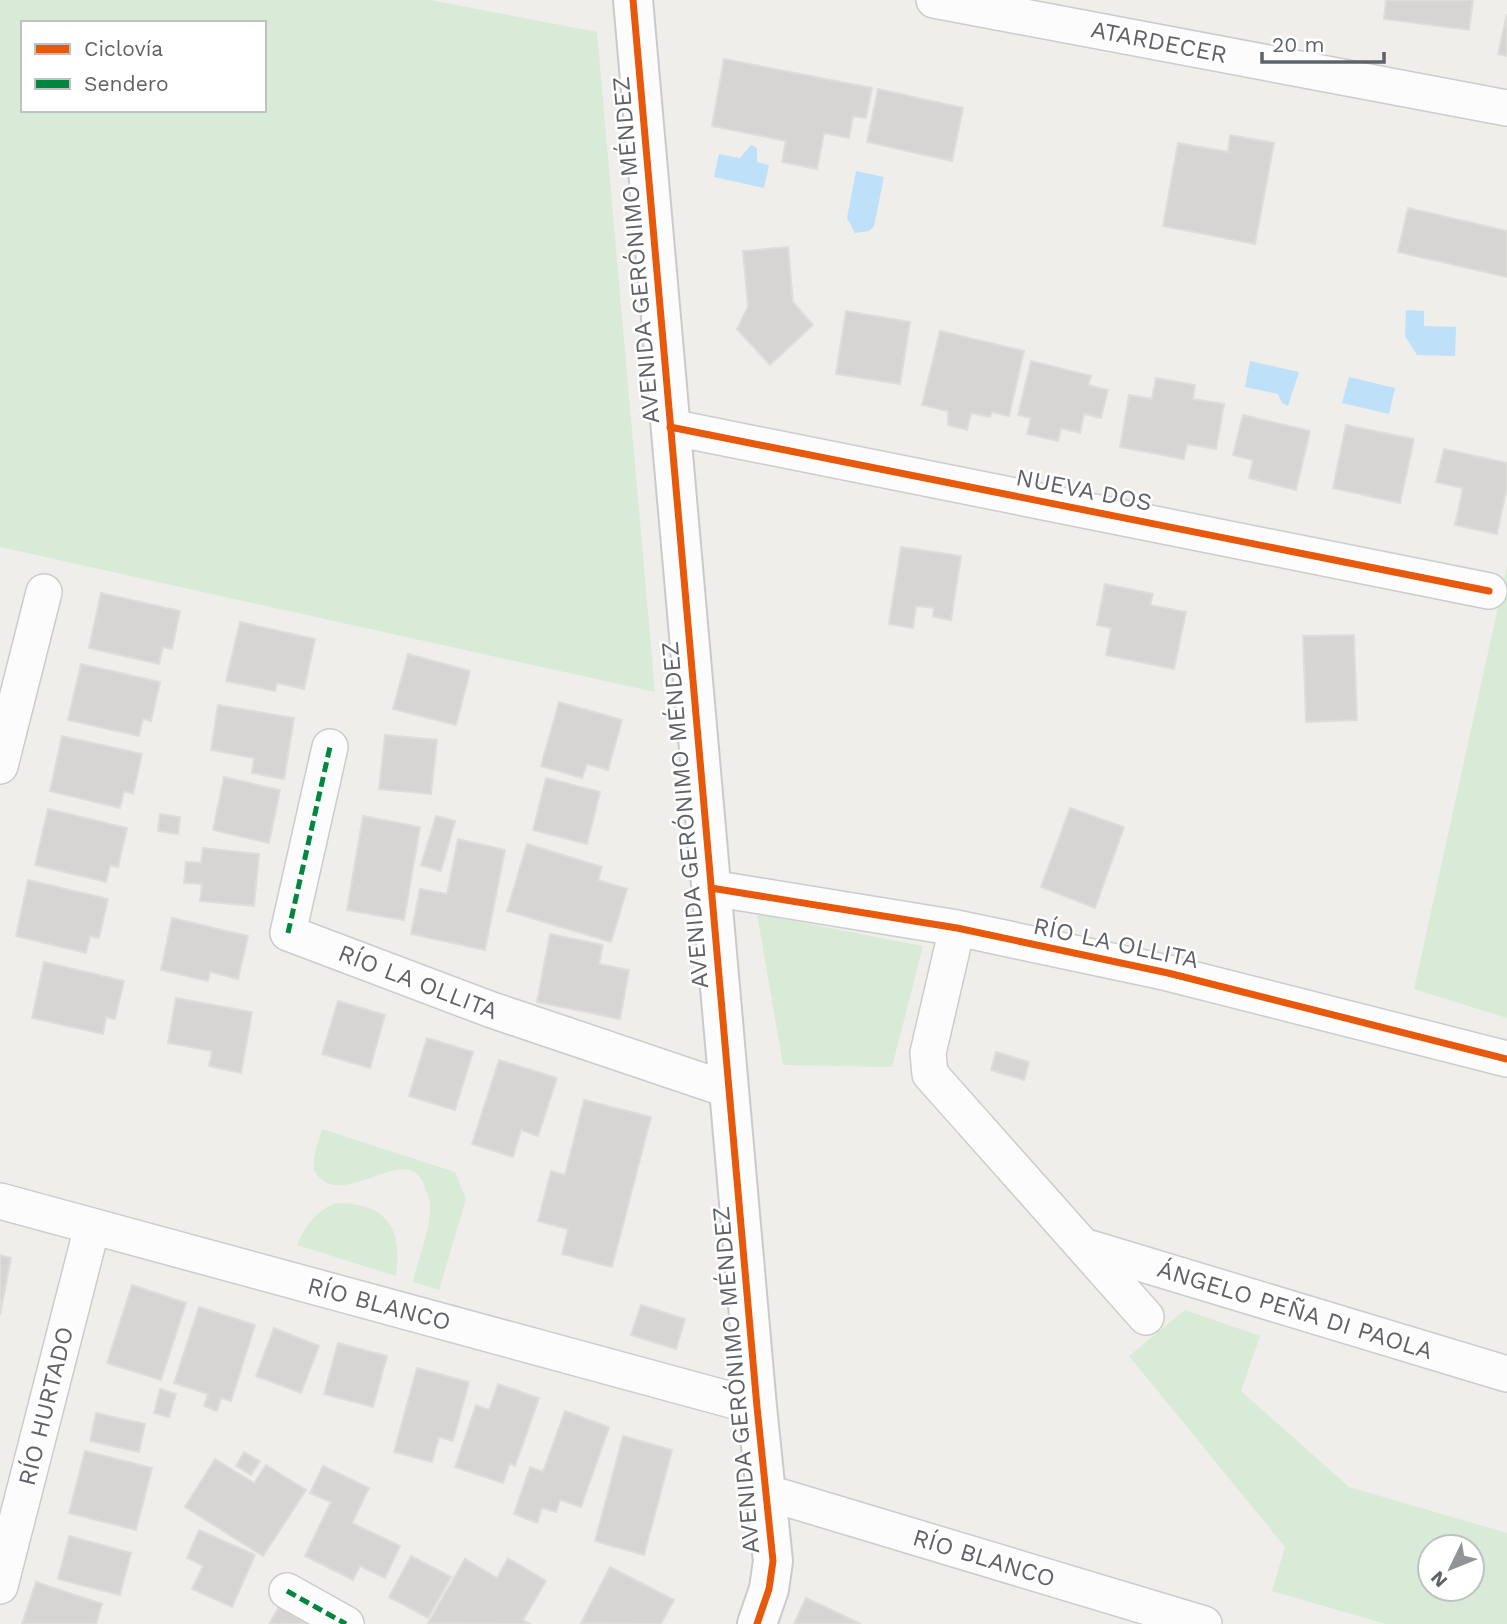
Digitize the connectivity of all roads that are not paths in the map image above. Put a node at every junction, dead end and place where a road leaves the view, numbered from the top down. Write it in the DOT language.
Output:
graph roads {
  1 [pos="633,0"];
  2 [pos="934,0"];
  3 [pos="1507,108"];
  4 [pos="670,427"];
  5 [pos="44,592"];
  6 [pos="1489,592"];
  7 [pos="330,747"];
  8 [pos="0,766"];
  9 [pos="711,888"];
  10 [pos="957,928"];
  11 [pos="1507,1059"];
  12 [pos="729,1090"];
  13 [pos="0,1201"];
  14 [pos="92,1227"];
  15 [pos="1083,1247"];
  16 [pos="1146,1317"];
  17 [pos="1507,1374"];
  18 [pos="757,1407"];
  19 [pos="765,1492"];
  20 [pos="6,1535"];
  21 [pos="0,1586"];
  22 [pos="287,1591"];
  23 [pos="346,1624"];
  24 [pos="757,1624"];
  25 [pos="1204,1624"];
  1 -- 4 [label="street, AVENIDA GERÓNIMO MÉNDEZ"];
  2 -- 3 [label="street, ATARDECER"];
  4 -- 6 [label="street, NUEVA DOS"];
  4 -- 9 [label="street, AVENIDA GERÓNIMO MÉNDEZ"];
  5 -- 8 [label="street"];
  7 -- 12 [label="street, RÍO LA OLLITA"];
  9 -- 10 [label="street, RÍO LA OLLITA"];
  9 -- 12 [label="street, AVENIDA GERÓNIMO MÉNDEZ"];
  10 -- 11 [label="street, RÍO LA OLLITA"];
  10 -- 15 [label="street, ÁNGELO PEÑA DI PAOLA"];
  12 -- 18 [label="street, AVENIDA GERÓNIMO MÉNDEZ"];
  13 -- 14 [label="street, RÍO BLANCO"];
  14 -- 18 [label="street, RÍO BLANCO"];
  14 -- 20 [label="street, RÍO HURTADO"];
  15 -- 16 [label="street, ÁNGELO PEÑA DI PAOLA"];
  15 -- 17 [label="street, ÁNGELO PEÑA DI PAOLA"];
  18 -- 19 [label="street, AVENIDA GERÓNIMO MÉNDEZ"];
  19 -- 24 [label="street, AVENIDA GERÓNIMO MÉNDEZ"];
  19 -- 25 [label="street, RÍO BLANCO"];
  20 -- 21 [label="street, RÍO HURTADO"];
  22 -- 23 [label="street"];
}
